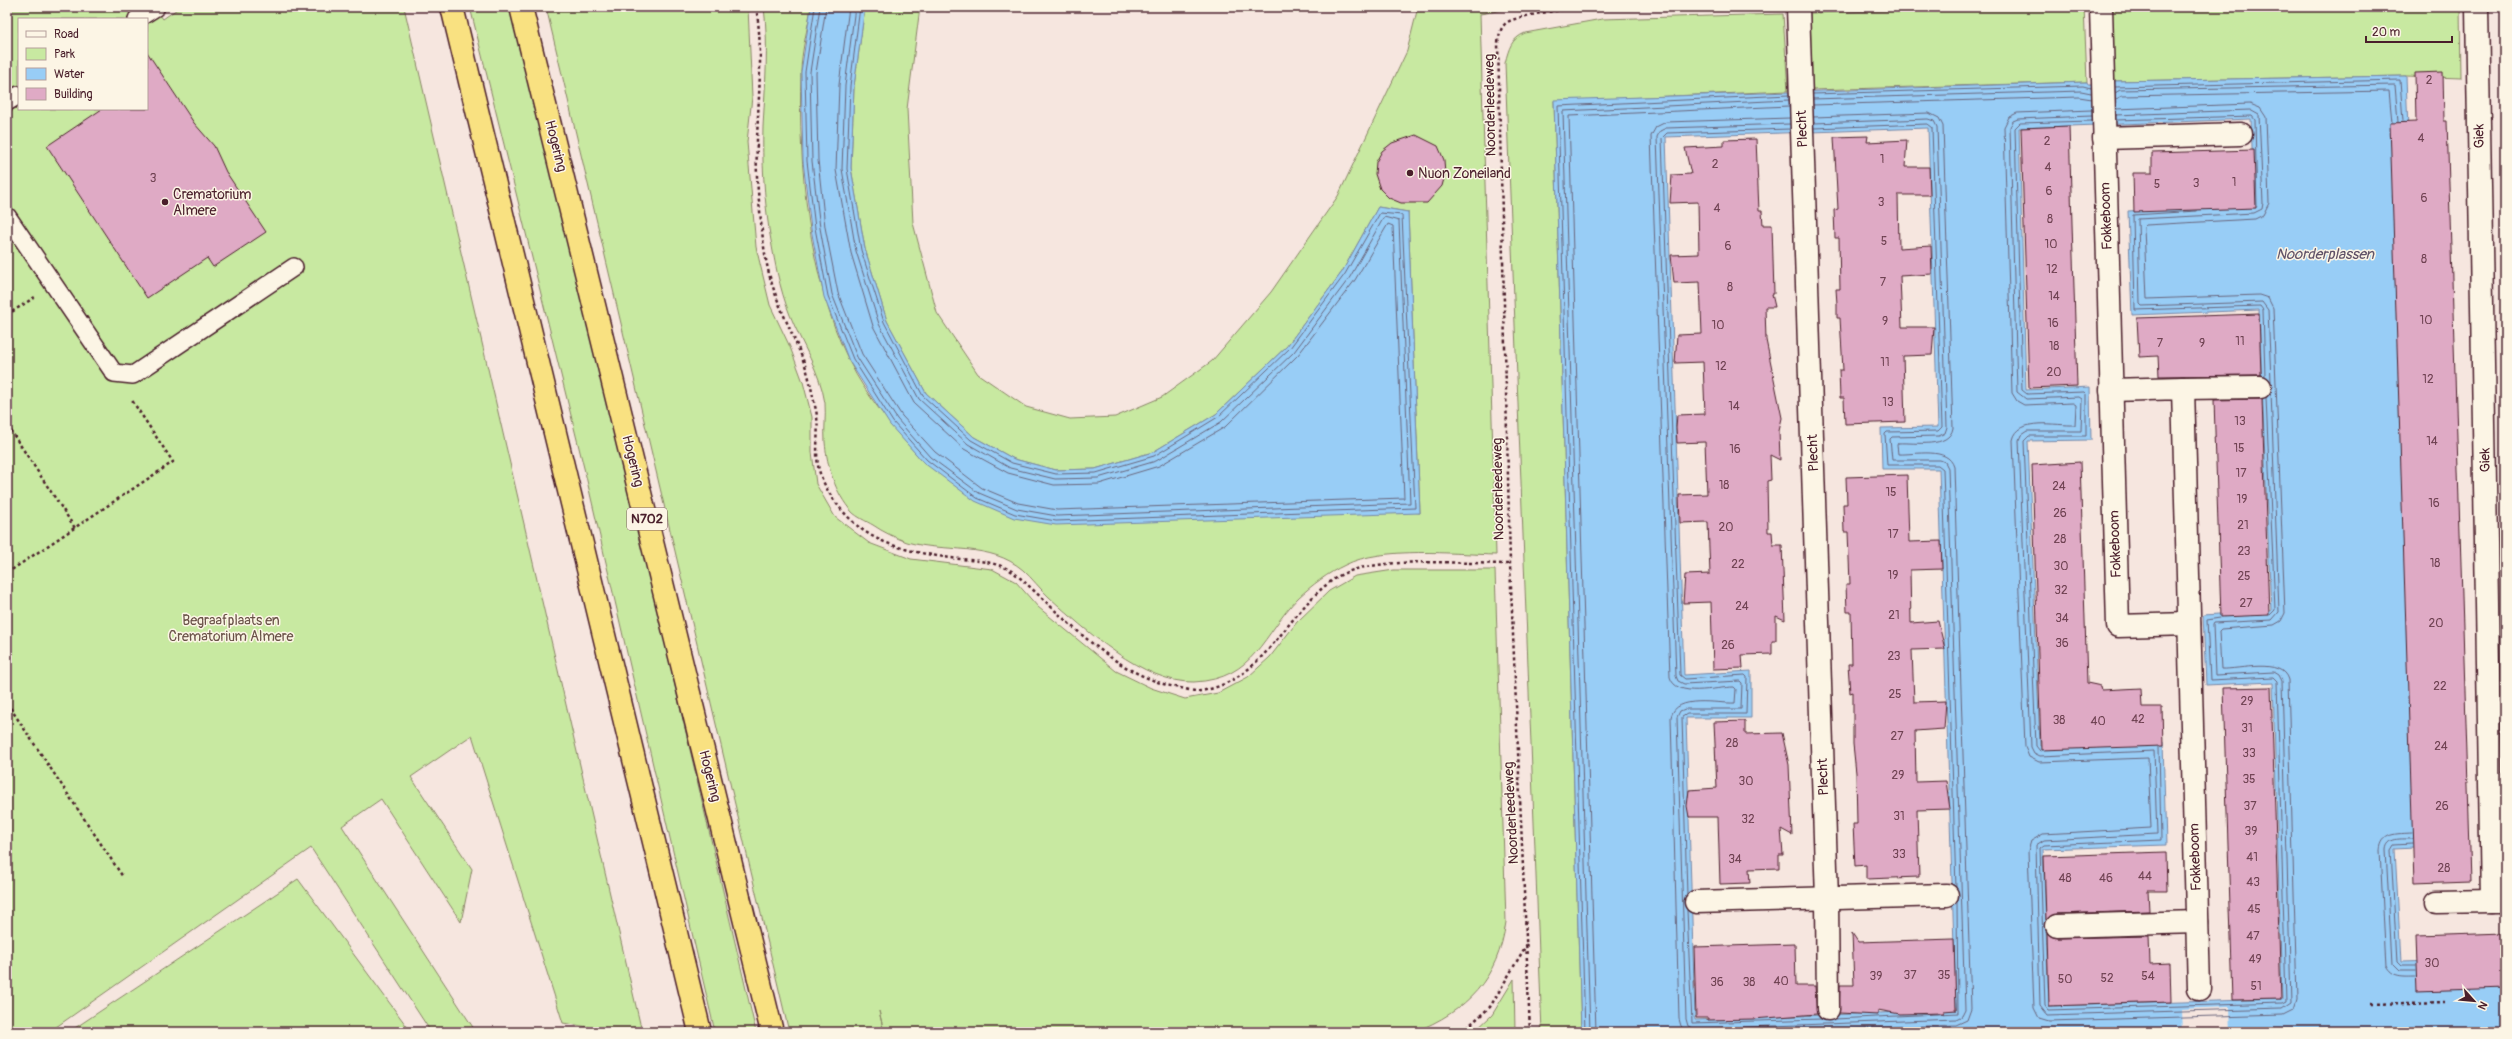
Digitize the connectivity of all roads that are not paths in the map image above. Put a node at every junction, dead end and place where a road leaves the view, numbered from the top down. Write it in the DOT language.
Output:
graph roads {
  1 [pos="156,7"];
  2 [pos="452,7"];
  3 [pos="521,7"];
  4 [pos="1798,7"];
  5 [pos="2101,7"];
  6 [pos="2477,7"];
  7 [pos="139,18"];
  8 [pos="18,96"];
  9 [pos="7,102"];
  10 [pos="2104,133"];
  11 [pos="2241,134"];
  12 [pos="7,216"];
  13 [pos="294,267"];
  14 [pos="2260,387"];
  15 [pos="2183,388"];
  16 [pos="2111,390"];
  17 [pos="2189,624"];
  18 [pos="1947,896"];
  19 [pos="1827,899"];
  20 [pos="2499,901"];
  21 [pos="1696,902"];
  22 [pos="2437,902"];
  23 [pos="2197,922"];
  24 [pos="2057,926"];
  25 [pos="2199,989"];
  26 [pos="1828,1009"];
  27 [pos="700,1032"];
  28 [pos="772,1032"];
  1 -- 7 [label="lane"];
  2 -- 27 [label="highway"];
  3 -- 28 [label="highway, Hogering / N702"];
  4 -- 19 [label="street, Plecht"];
  5 -- 10 [label="street, Fokkeboom"];
  6 -- 20 [label="street, Giek"];
  8 -- 9 [label="lane"];
  10 -- 11 [label="street"];
  10 -- 16 [label="street, Fokkeboom"];
  12 -- 13 [label="lane"];
  14 -- 15 [label="street"];
  15 -- 16 [label="street"];
  15 -- 17 [label="street, Fokkeboom"];
  16 -- 17 [label="street, Fokkeboom"];
  17 -- 23 [label="street, Fokkeboom"];
  18 -- 19 [label="street"];
  19 -- 21 [label="street"];
  19 -- 26 [label="street, Plecht"];
  20 -- 22 [label="street"];
  23 -- 24 [label="street"];
  23 -- 25 [label="street, Fokkeboom"];
}
